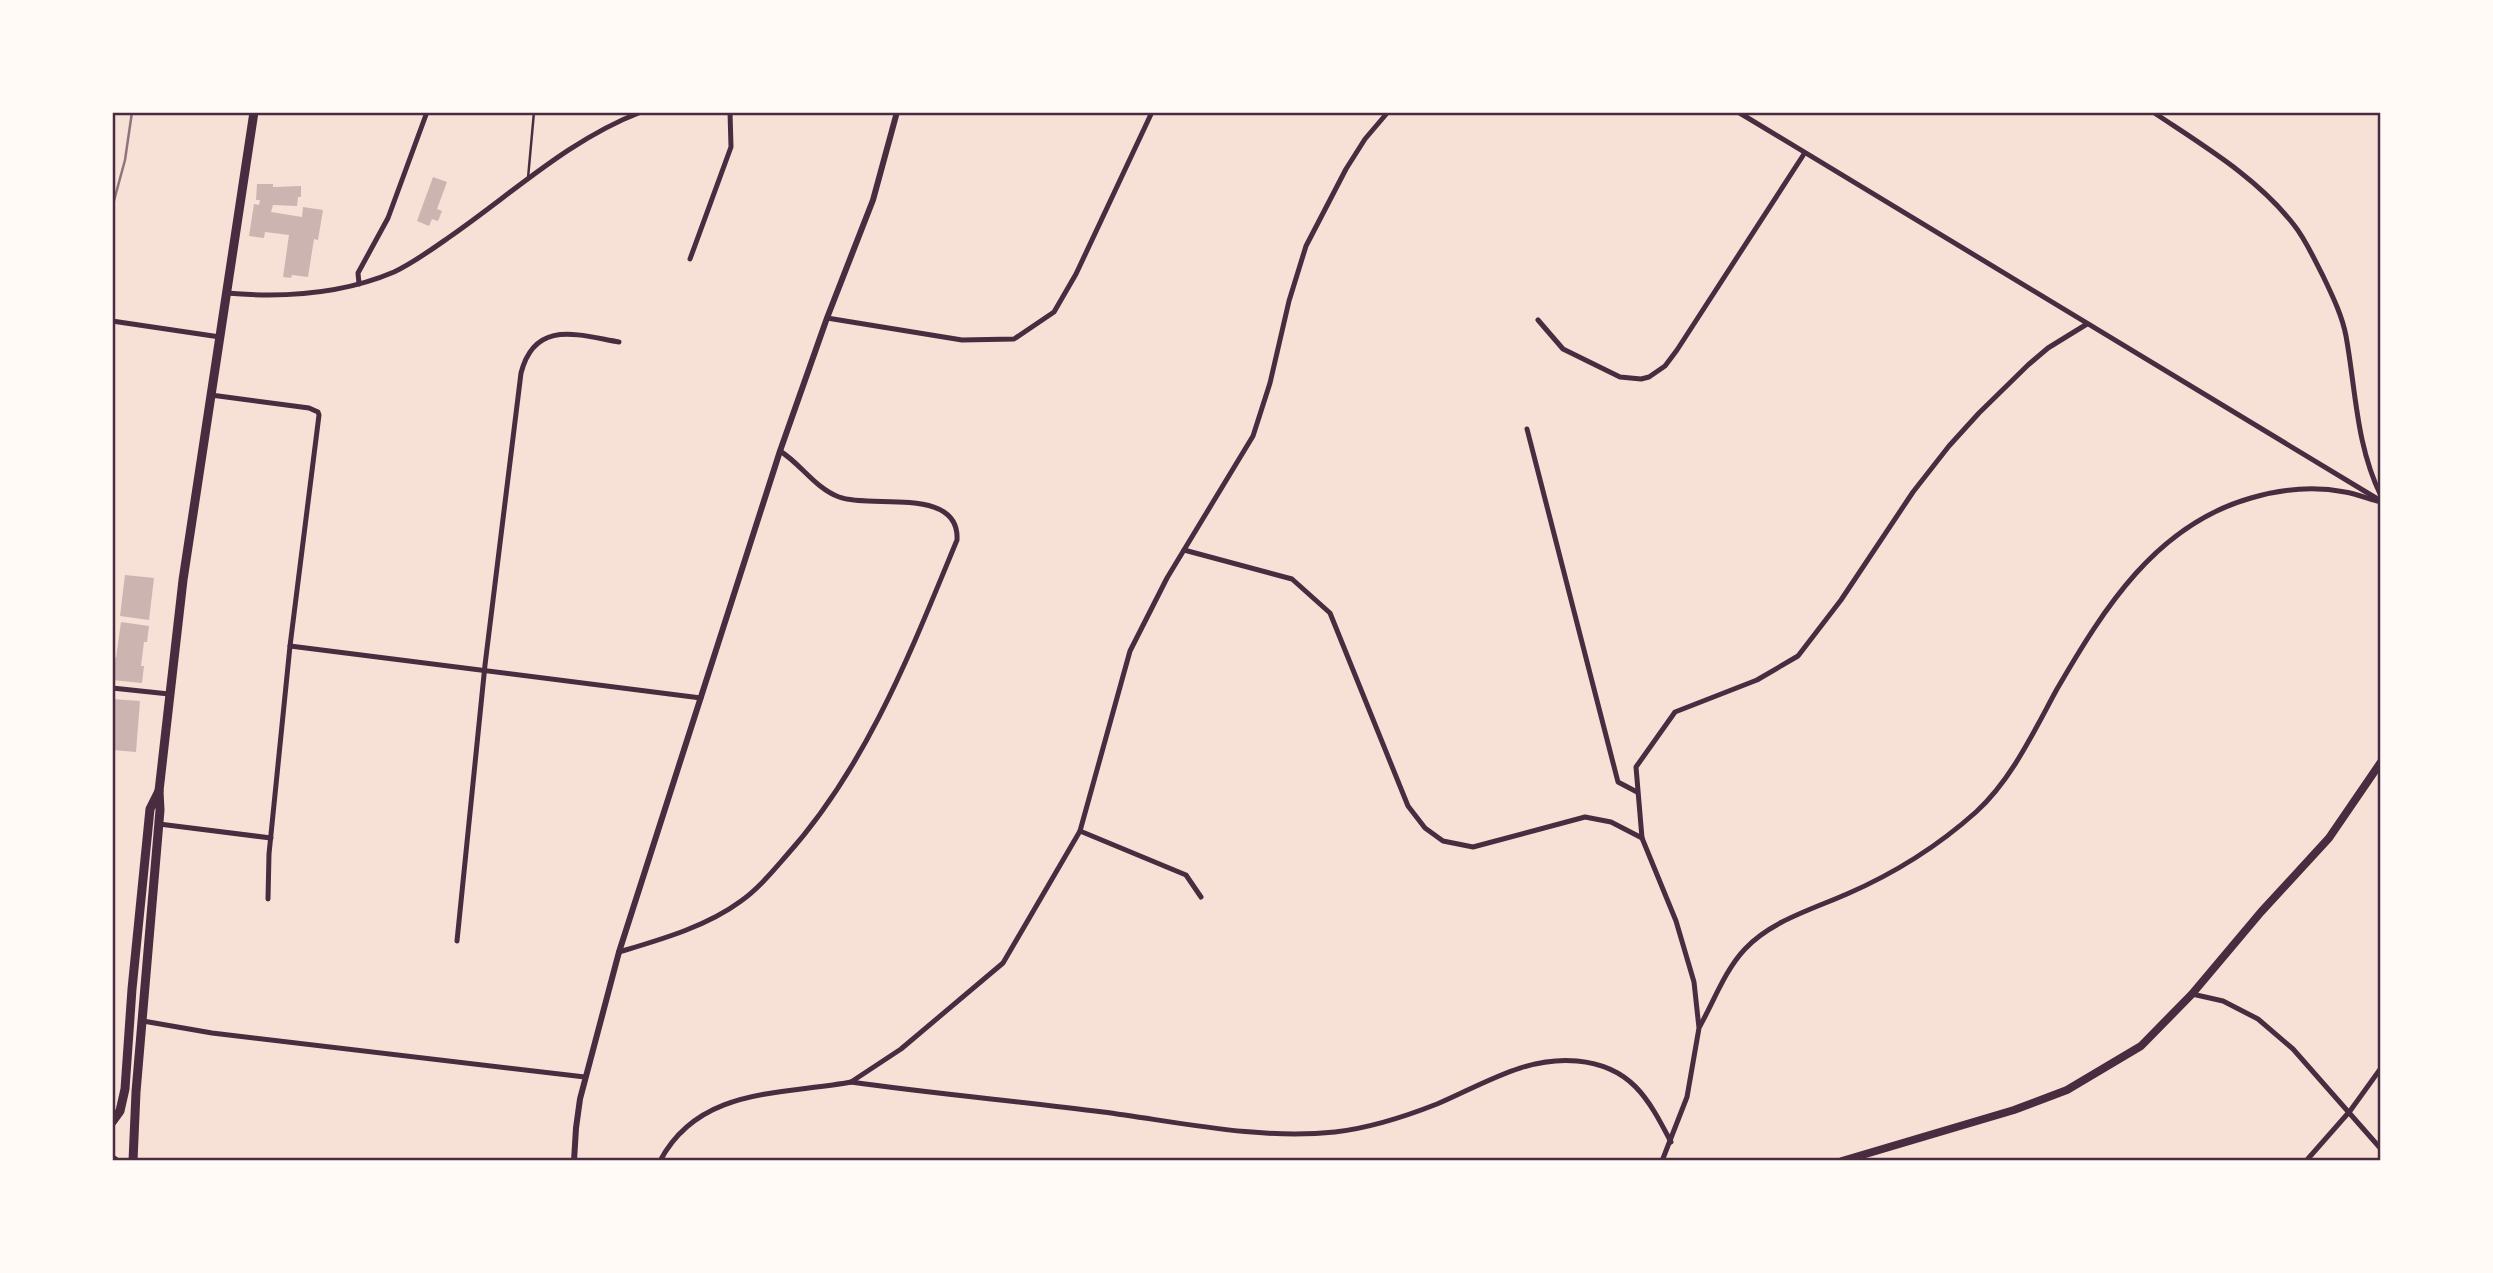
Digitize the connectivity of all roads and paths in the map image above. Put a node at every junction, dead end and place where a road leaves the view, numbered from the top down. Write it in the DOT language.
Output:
graph roads {
  1 [pos="254,112"];
  2 [pos="427,112"];
  3 [pos="534,112"];
  4 [pos="640,112"];
  5 [pos="730,112"];
  6 [pos="897,112"];
  7 [pos="1152,112"];
  8 [pos="1388,112"];
  9 [pos="1738,112"];
  10 [pos="2153,112"];
  11 [pos="1804,154"];
  12 [pos="528,179"];
  13 [pos="690,259"];
  14 [pos="359,284"];
  15 [pos="226,293"];
  16 [pos="827,318"];
  17 [pos="1538,320"];
  18 [pos="112,321"];
  19 [pos="2087,324"];
  20 [pos="220,337"];
  21 [pos="619,342"];
  22 [pos="211,395"];
  23 [pos="1527,429"];
  24 [pos="780,451"];
  25 [pos="2381,500"];
  26 [pos="1184,550"];
  27 [pos="290,646"];
  28 [pos="485,670"];
  29 [pos="112,688"];
  30 [pos="169,694"];
  31 [pos="701,698"];
  32 [pos="2381,762"];
  33 [pos="159,791"];
  34 [pos="1637,792"];
  35 [pos="159,824"];
  36 [pos="1080,831"];
  37 [pos="271,838"];
  38 [pos="1642,838"];
  39 [pos="1201,897"];
  40 [pos="268,899"];
  41 [pos="457,941"];
  42 [pos="619,952"];
  43 [pos="2192,994"];
  44 [pos="143,1021"];
  45 [pos="1699,1028"];
  46 [pos="2381,1068"];
  47 [pos="585,1077"];
  48 [pos="851,1082"];
  49 [pos="2350,1111"];
  50 [pos="112,1122"];
  51 [pos="1671,1142"];
  52 [pos="2381,1149"];
  53 [pos="133,1161"];
  54 [pos="574,1161"];
  55 [pos="660,1161"];
  56 [pos="1662,1161"];
  57 [pos="1842,1161"];
  58 [pos="2306,1161"];
  1 -- 15 [label="highway"];
  2 -- 14 [label="street"];
  3 -- 12 [label="lane"];
  4 -- 12 [label="street"];
  5 -- 13 [label="street"];
  6 -- 16 [label="street"];
  7 -- 16 [label="street"];
  8 -- 26 [label="street"];
  9 -- 11 [label="street"];
  10 -- 25 [label="street"];
  11 -- 17 [label="street"];
  11 -- 19 [label="street"];
  12 -- 14 [label="street"];
  14 -- 15 [label="street"];
  15 -- 20 [label="highway"];
  16 -- 24 [label="street"];
  18 -- 20 [label="street"];
  19 -- 25 [label="street"];
  19 -- 34 [label="street"];
  20 -- 22 [label="highway"];
  21 -- 28 [label="street"];
  22 -- 27 [label="street"];
  22 -- 30 [label="highway"];
  23 -- 34 [label="street"];
  24 -- 31 [label="street"];
  24 -- 42 [label="street"];
  25 -- 45 [label="street"];
  26 -- 36 [label="street"];
  26 -- 38 [label="street"];
  27 -- 28 [label="street"];
  27 -- 37 [label="street"];
  28 -- 31 [label="street"];
  28 -- 41 [label="street"];
  29 -- 30 [label="street"];
  30 -- 33 [label="highway"];
  31 -- 42 [label="street"];
  32 -- 43 [label="main road"];
  33 -- 35 [label="highway"];
  33 -- 50 [label="highway"];
  34 -- 38 [label="street"];
  35 -- 37 [label="street"];
  35 -- 44 [label="highway"];
  36 -- 39 [label="street"];
  36 -- 48 [label="street"];
  37 -- 40 [label="street"];
  38 -- 45 [label="street"];
  42 -- 47 [label="street"];
  43 -- 49 [label="street"];
  43 -- 57 [label="main road"];
  44 -- 47 [label="street"];
  44 -- 53 [label="highway"];
  45 -- 51 [label="street"];
  46 -- 49 [label="street"];
  47 -- 54 [label="street"];
  48 -- 51 [label="street"];
  48 -- 55 [label="street"];
  49 -- 52 [label="street"];
  49 -- 58 [label="street"];
  51 -- 56 [label="street"];
}
